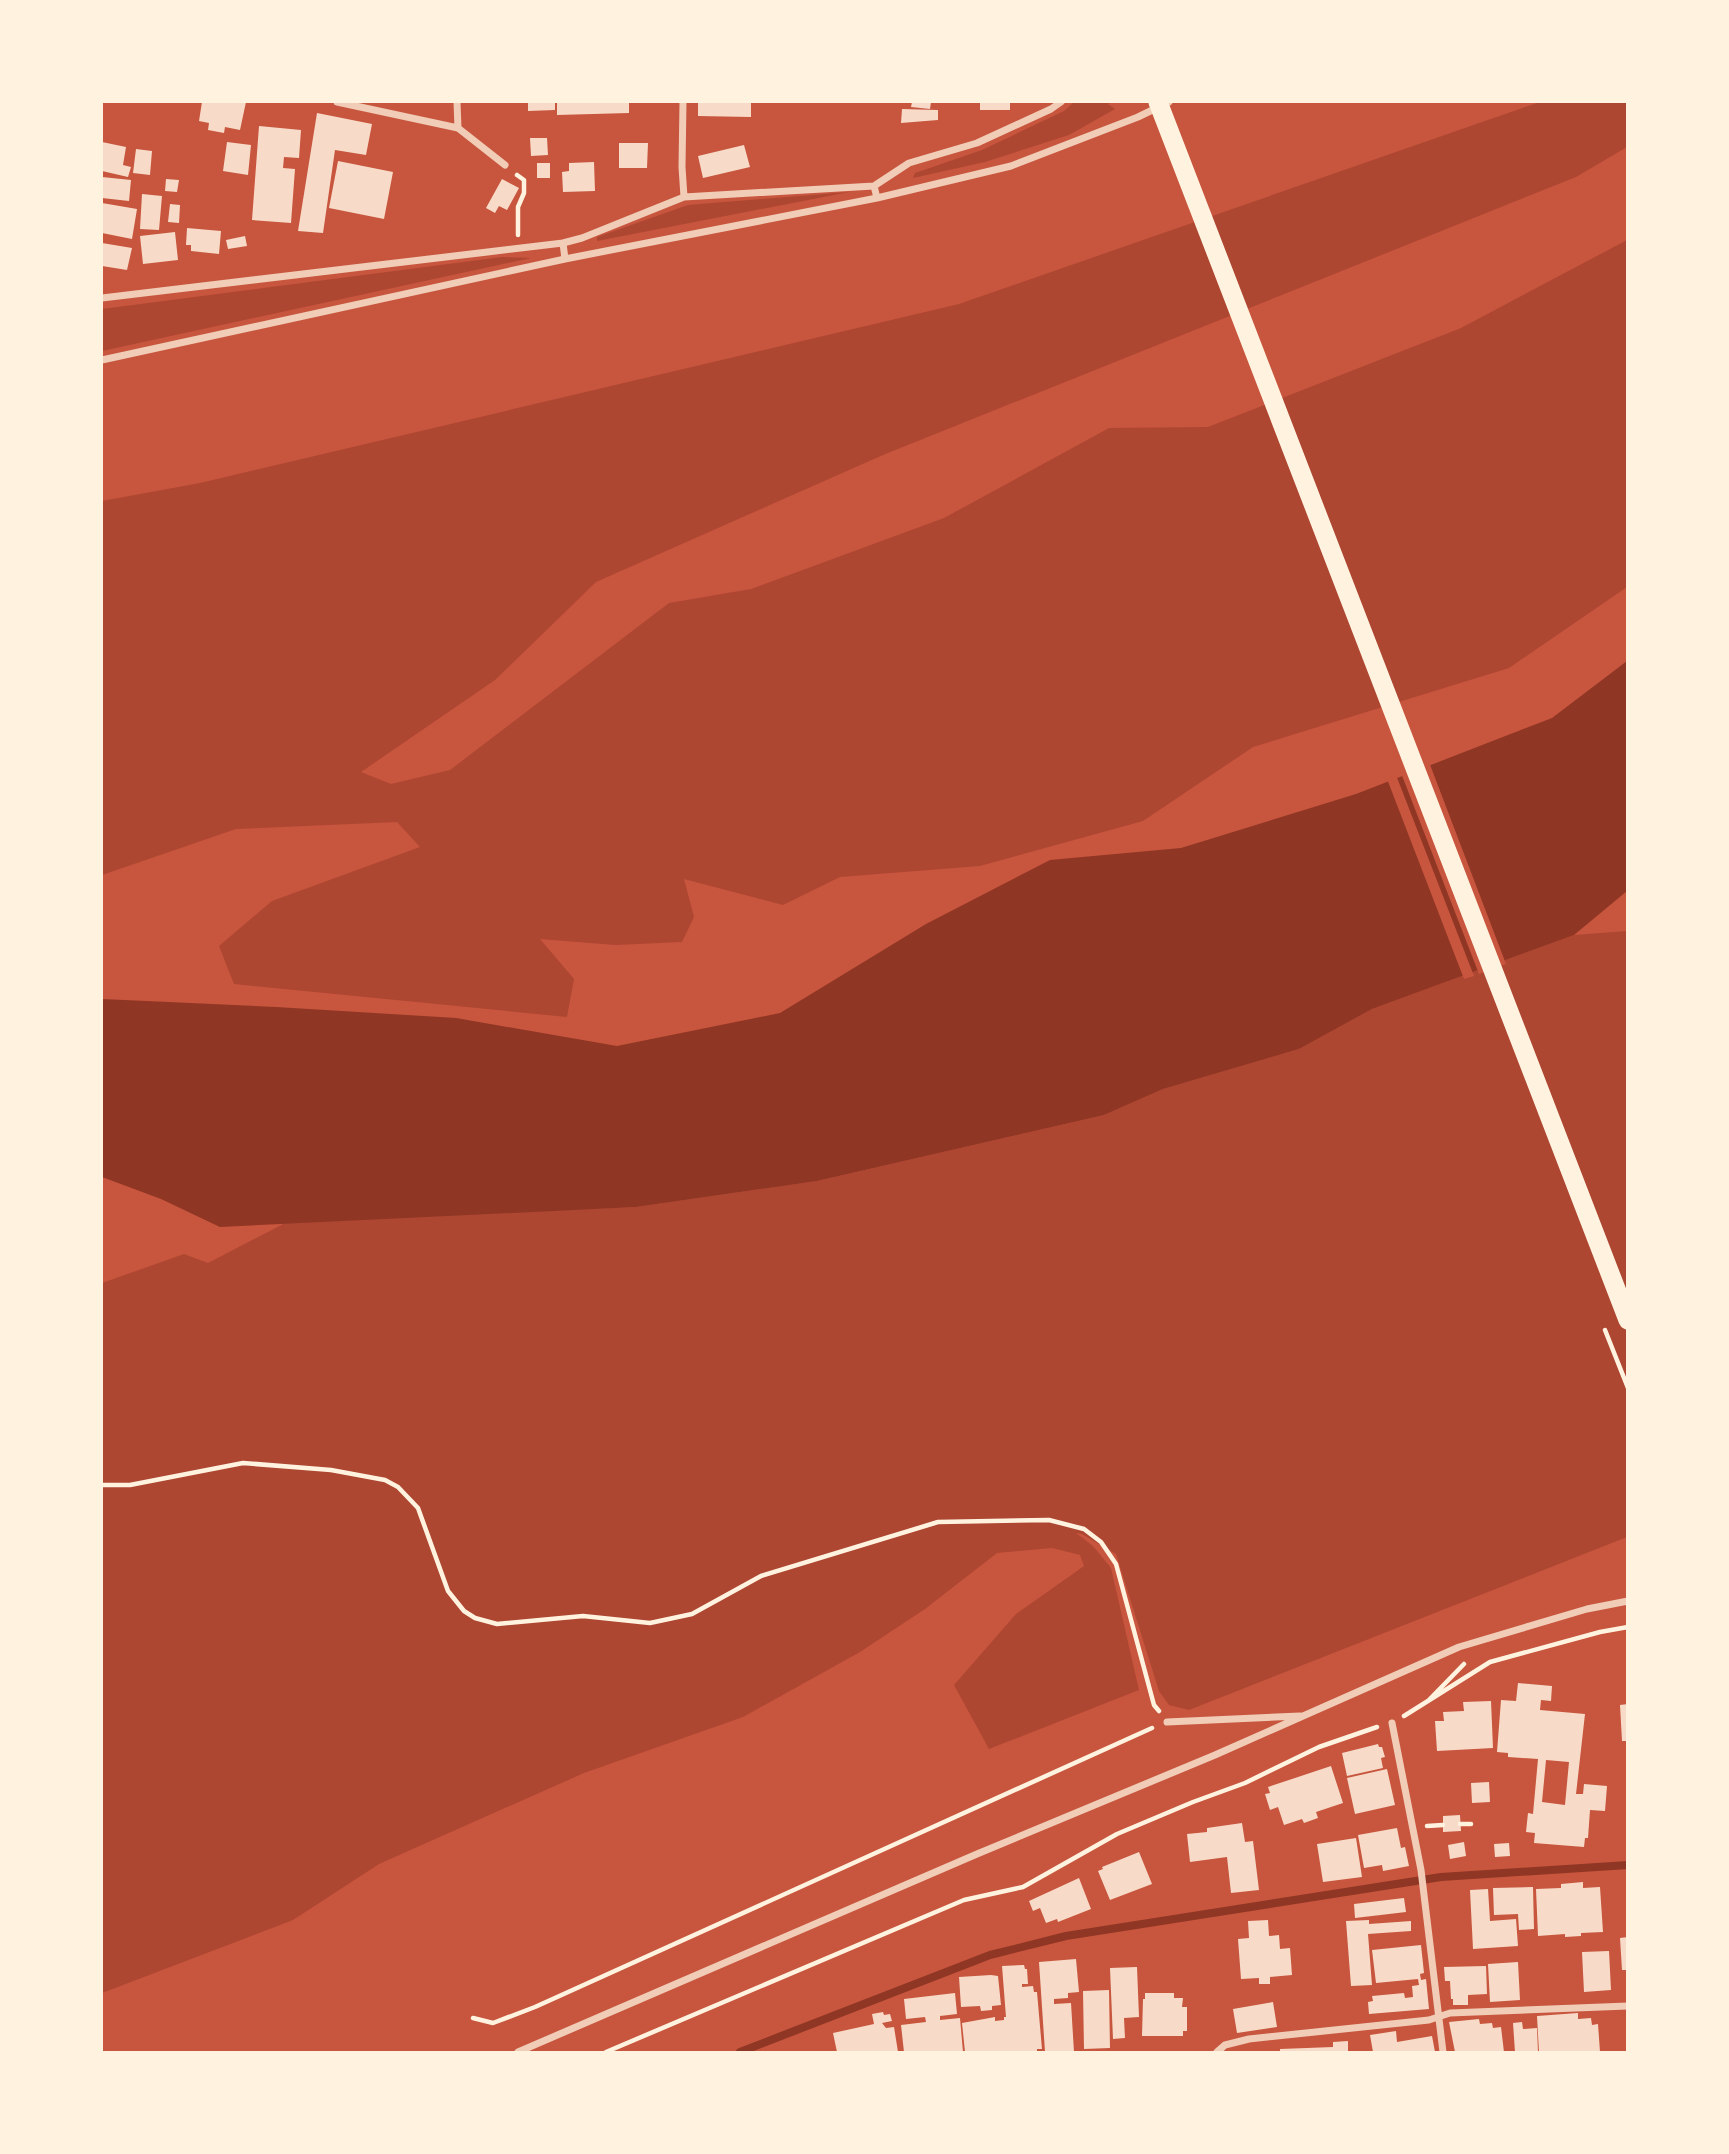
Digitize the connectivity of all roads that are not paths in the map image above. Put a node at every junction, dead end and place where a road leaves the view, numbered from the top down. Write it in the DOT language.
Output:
graph roads {
  1 [pos="337,102"];
  2 [pos="457,102"];
  3 [pos="683,102"];
  4 [pos="1061,102"];
  5 [pos="1162,103"];
  6 [pos="458,128"];
  7 [pos="505,165"];
  8 [pos="874,186"];
  9 [pos="684,197"];
  10 [pos="877,198"];
  11 [pos="563,243"];
  12 [pos="565,259"];
  13 [pos="102,298"];
  14 [pos="102,360"];
  15 [pos="1628,1320"];
  16 [pos="1628,1601"];
  17 [pos="1304,1716"];
  18 [pos="1167,1722"];
  19 [pos="1392,1723"];
  20 [pos="1628,2006"];
  21 [pos="1440,2017"];
  22 [pos="518,2053"];
  23 [pos="1217,2053"];
  24 [pos="1443,2053"];
  1 -- 6 [label="street"];
  2 -- 6 [label="street"];
  3 -- 9 [label="street"];
  4 -- 8 [label="street"];
  5 -- 10 [label="street"];
  5 -- 15 [label="highway"];
  6 -- 7 [label="street"];
  8 -- 9 [label="street"];
  8 -- 10 [label="street"];
  9 -- 11 [label="street"];
  10 -- 12 [label="street"];
  11 -- 12 [label="street"];
  11 -- 13 [label="street"];
  12 -- 14 [label="street"];
  16 -- 17 [label="street"];
  17 -- 18 [label="street"];
  17 -- 22 [label="street"];
  19 -- 21 [label="street"];
  20 -- 21 [label="street"];
  21 -- 23 [label="street"];
  21 -- 24 [label="street"];
}
